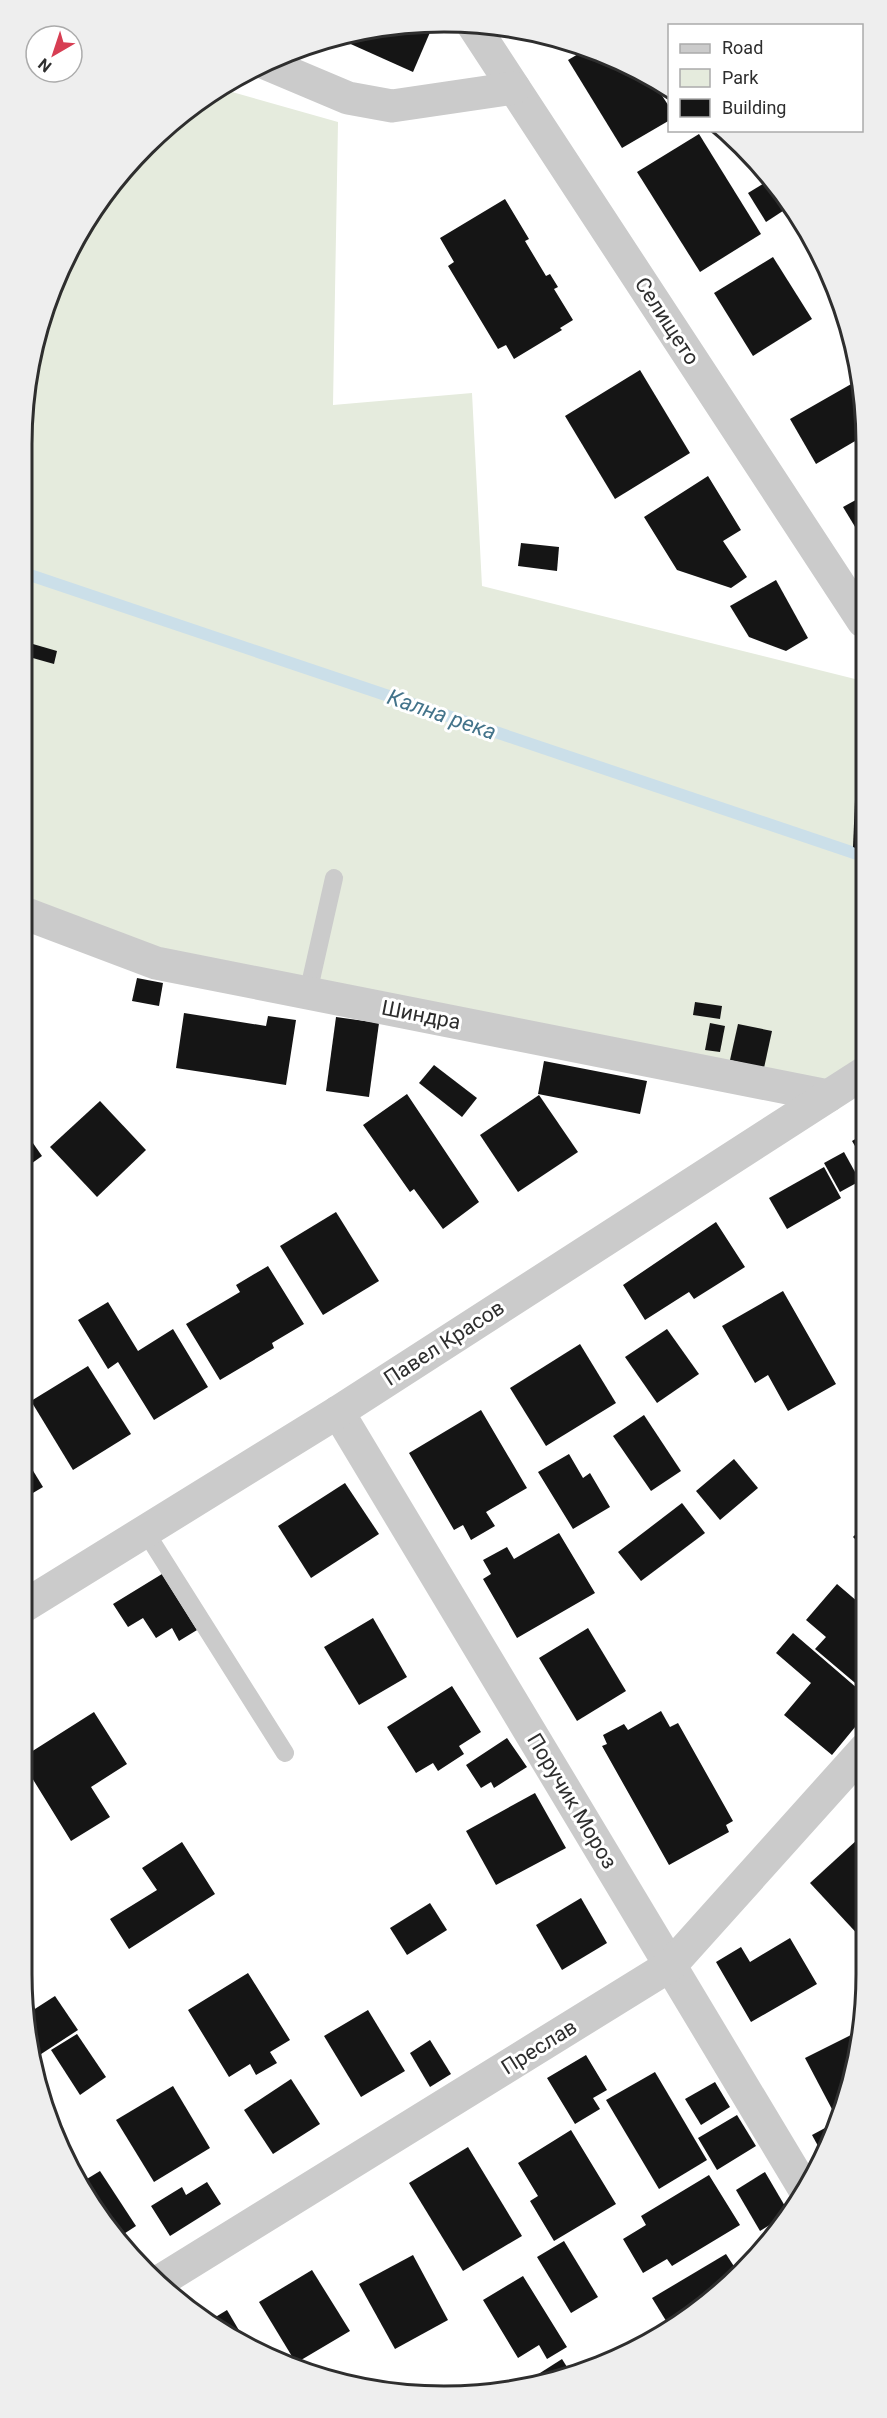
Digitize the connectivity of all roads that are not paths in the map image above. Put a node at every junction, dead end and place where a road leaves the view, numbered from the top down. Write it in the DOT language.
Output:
graph roads {
  1 [pos="478,33"];
  2 [pos="276,68"];
  3 [pos="514,88"];
  4 [pos="856,610"];
  5 [pos="334,878"];
  6 [pos="32,916"];
  7 [pos="308,993"];
  8 [pos="856,1078"];
  9 [pos="828,1096"];
  10 [pos="338,1412"];
  11 [pos="145,1531"];
  12 [pos="32,1601"];
  13 [pos="285,1754"];
  14 [pos="856,1760"];
  15 [pos="670,1965"];
  16 [pos="799,2181"];
  17 [pos="165,2278"];
  1 -- 3 [label="street, Селището"];
  2 -- 3 [label="street"];
  3 -- 4 [label="street, Селището"];
  5 -- 7 [label="lane"];
  6 -- 7 [label="street, Шиндра"];
  7 -- 9 [label="street, Шиндра"];
  8 -- 9 [label="street, Павел Красов"];
  9 -- 10 [label="street, Павел Красов"];
  10 -- 11 [label="street, Павел Красов"];
  10 -- 15 [label="street, Поручик Мороз"];
  11 -- 12 [label="street, Павел Красов"];
  11 -- 13 [label="lane"];
  14 -- 15 [label="street, Преслав"];
  15 -- 16 [label="street, Поручик Мороз"];
  15 -- 17 [label="street, Преслав"];
}
